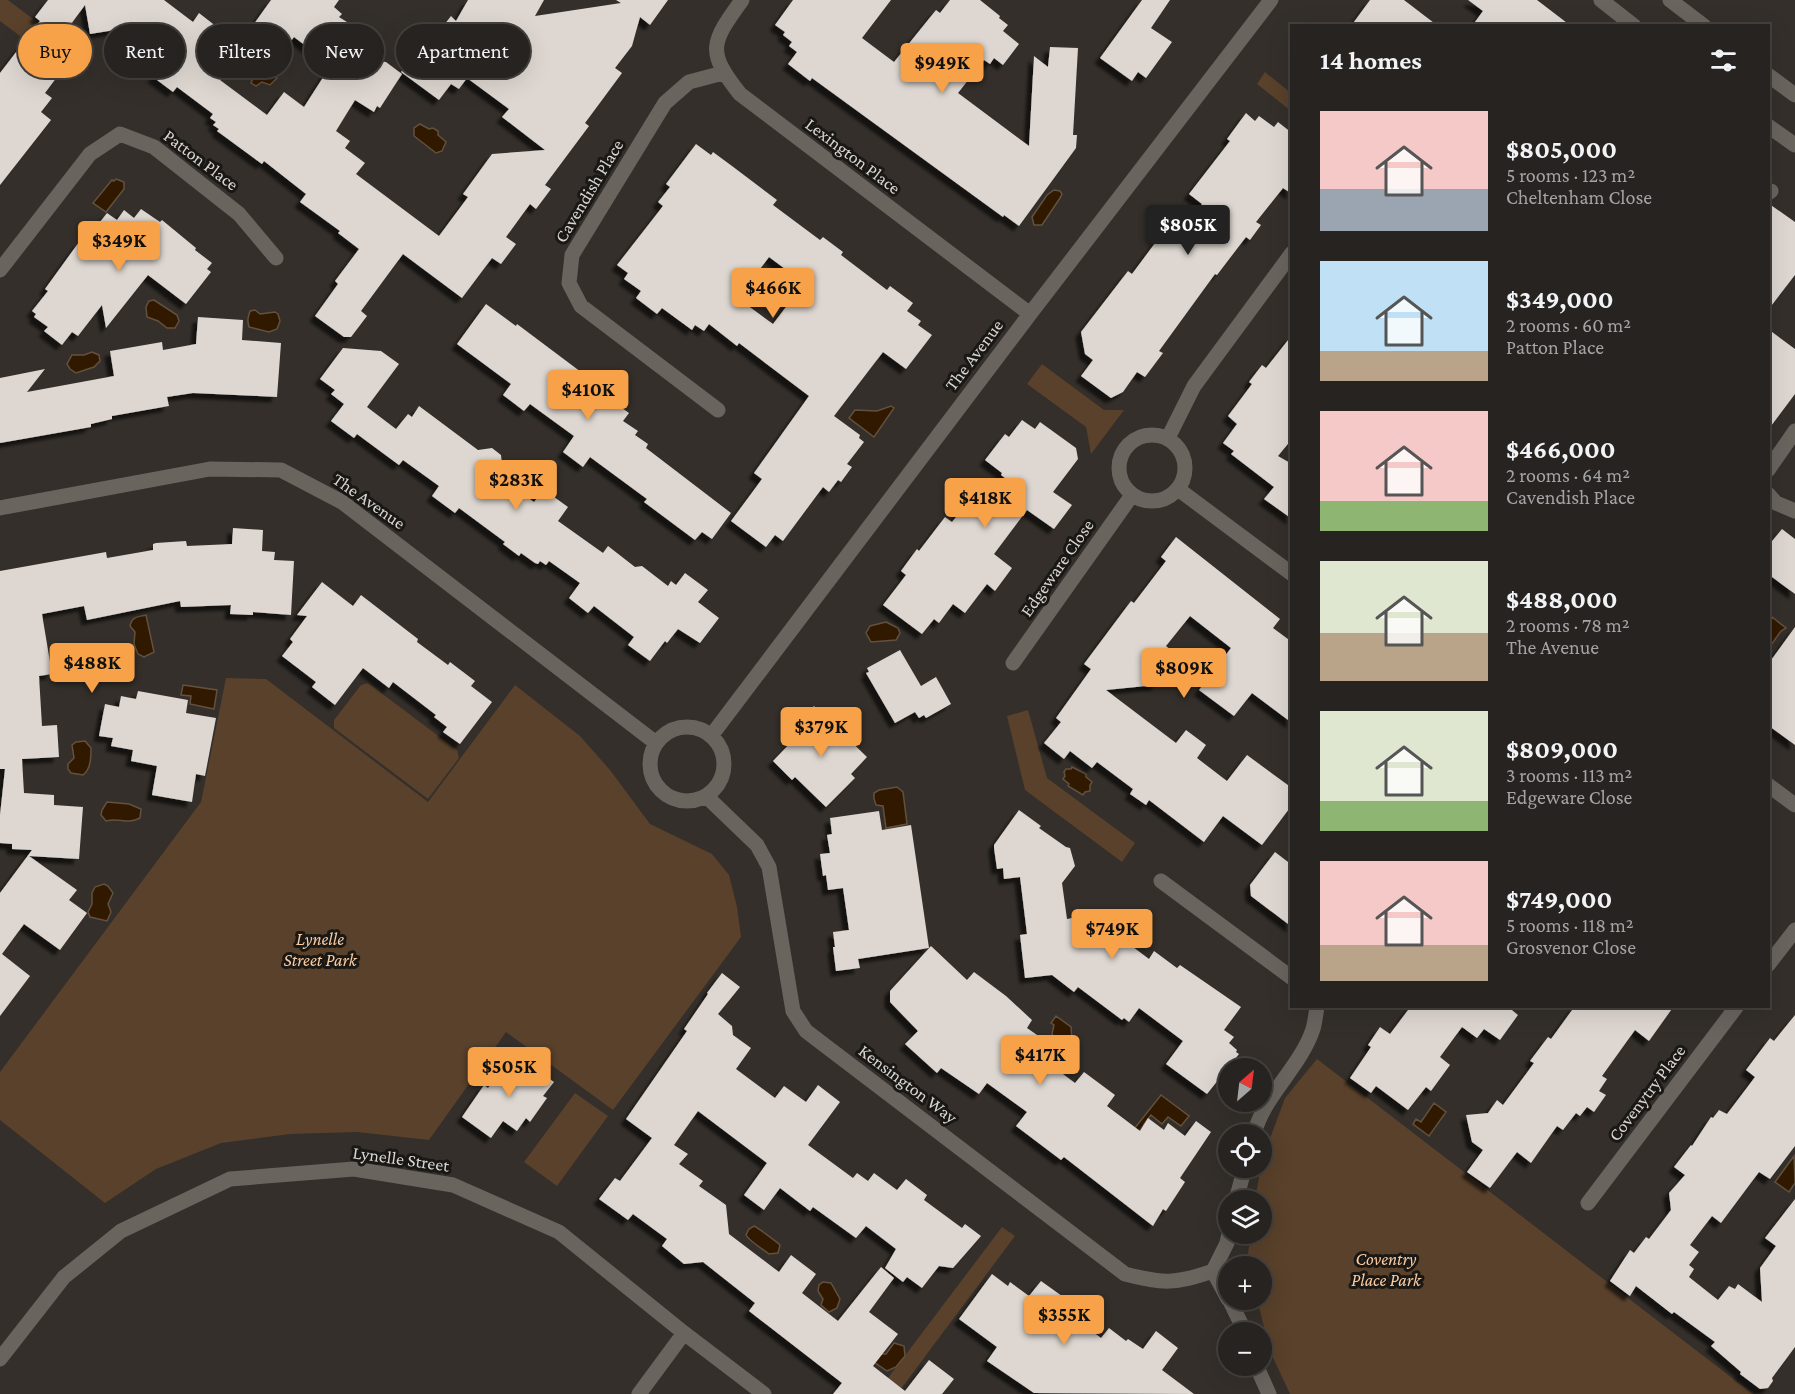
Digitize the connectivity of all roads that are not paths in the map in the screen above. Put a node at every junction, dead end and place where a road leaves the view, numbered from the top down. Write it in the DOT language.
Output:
graph roads {
  1 [pos="742,0"];
  2 [pos="1271,0"];
  3 [pos="1601,0"];
  4 [pos="1670,0"];
  5 [pos="1631,24"];
  6 [pos="1701,24"];
  7 [pos="723,73"];
  8 [pos="1770,76"];
  9 [pos="1795,95"];
  10 [pos="1770,127"];
  11 [pos="1795,145"];
  12 [pos="1290,256"];
  13 [pos="276,258"];
  14 [pos="0,270"];
  15 [pos="1029,314"];
  16 [pos="718,410"];
  17 [pos="1795,431"];
  18 [pos="1168,438"];
  19 [pos="1770,467"];
  20 [pos="1178,489"];
  21 [pos="1132,495"];
  22 [pos="1770,496"];
  23 [pos="0,508"];
  24 [pos="1795,511"];
  25 [pos="1290,573"];
  26 [pos="1013,663"];
  27 [pos="711,736"];
  28 [pos="656,743"];
  29 [pos="1770,786"];
  30 [pos="706,796"];
  31 [pos="1795,805"];
  32 [pos="1161,881"];
  33 [pos="1795,930"];
  34 [pos="1770,962"];
  35 [pos="1290,977"];
  36 [pos="1317,1008"];
  37 [pos="1735,1008"];
  38 [pos="1256,1124"];
  39 [pos="1588,1203"];
  40 [pos="1226,1244"];
  41 [pos="1213,1271"];
  42 [pos="1218,1280"];
  43 [pos="684,1334"];
  44 [pos="0,1359"];
  45 [pos="1261,1376"];
  46 [pos="639,1394"];
  47 [pos="764,1394"];
  48 [pos="1269,1394"];
  1 -- 7 [label="street, Lexington Place"];
  2 -- 15 [label="street, The Avenue"];
  3 -- 5 [label="street"];
  4 -- 6 [label="street"];
  7 -- 15 [label="street, Lexington Place"];
  7 -- 16 [label="street, Cavendish Place"];
  8 -- 9 [label="street"];
  10 -- 11 [label="street"];
  12 -- 18 [label="street"];
  13 -- 14 [label="street, Patton Place"];
  15 -- 27 [label="street, The Avenue"];
  17 -- 19 [label="street"];
  18 -- 20 [label="street"];
  18 -- 21 [label="street"];
  20 -- 21 [label="street"];
  20 -- 25 [label="street"];
  21 -- 26 [label="street, Edgeware Close"];
  22 -- 24 [label="street"];
  23 -- 28 [label="street, The Avenue"];
  27 -- 28 [label="street"];
  27 -- 30 [label="street"];
  28 -- 30 [label="street"];
  29 -- 31 [label="street"];
  30 -- 41 [label="street, Kensington Way"];
  32 -- 35 [label="street"];
  33 -- 34 [label="street"];
  36 -- 38 [label="street"];
  37 -- 39 [label="street, Covenytry Place"];
  40 -- 41 [label="street"];
  41 -- 42 [label="street"];
  43 -- 44 [label="street, Lynelle Street"];
  43 -- 46 [label="street"];
  43 -- 47 [label="street, Lynelle Street"];
  45 -- 48 [label="street"];
}
